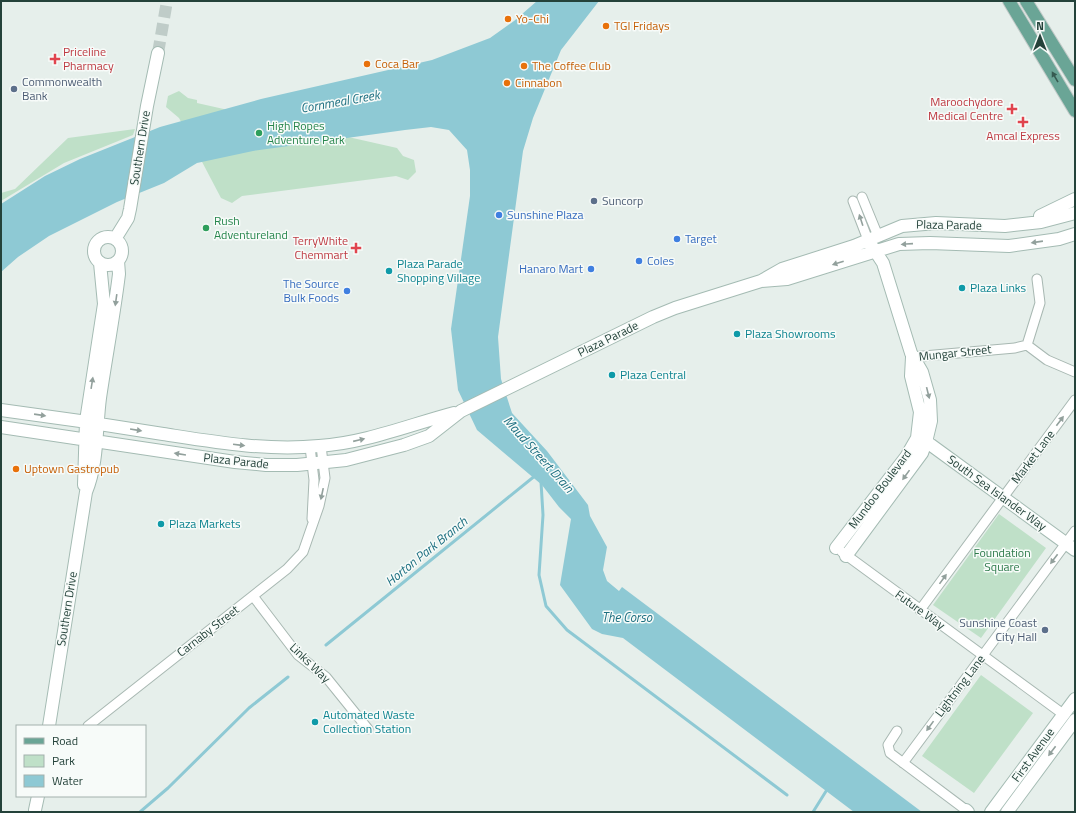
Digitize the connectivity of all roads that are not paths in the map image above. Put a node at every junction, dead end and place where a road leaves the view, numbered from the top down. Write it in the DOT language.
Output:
graph roads {
  1 [pos="1009,1"];
  2 [pos="1026,1"];
  3 [pos="158,53"];
  4 [pos="1075,80"];
  5 [pos="1075,111"];
  6 [pos="1075,198"];
  7 [pos="858,199"];
  8 [pos="1075,213"];
  9 [pos="1014,225"];
  10 [pos="1075,234"];
  11 [pos="873,238"];
  12 [pos="115,239"];
  13 [pos="879,254"];
  14 [pos="118,261"];
  15 [pos="100,263"];
  16 [pos="1037,279"];
  17 [pos="761,281"];
  18 [pos="1027,345"];
  19 [pos="912,357"];
  20 [pos="1075,372"];
  21 [pos="1075,400"];
  22 [pos="1,410"];
  23 [pos="461,412"];
  24 [pos="86,422"];
  25 [pos="98,424"];
  26 [pos="1,427"];
  27 [pos="922,440"];
  28 [pos="90,441"];
  29 [pos="315,447"];
  30 [pos="316,463"];
  31 [pos="1003,497"];
  32 [pos="1075,531"];
  33 [pos="1070,547"];
  34 [pos="836,548"];
  35 [pos="846,556"];
  36 [pos="253,596"];
  37 [pos="920,610"];
  38 [pos="982,656"];
  39 [pos="1075,699"];
  40 [pos="1063,714"];
  41 [pos="1074,722"];
  42 [pos="49,725"];
  43 [pos="89,725"];
  44 [pos="368,729"];
  45 [pos="897,731"];
  46 [pos="903,763"];
  47 [pos="38,797"];
  48 [pos="35,810"];
  49 [pos="967,811"];
  50 [pos="991,812"];
  51 [pos="1007,812"];
  5 -- 1 [label="main road, one-way"];
  2 -- 4 [label="main road"];
  3 -- 12 [label="main road, Southern Drive"];
  6 -- 9 [label="main road"];
  7 -- 11 [label="street, Mungar Street"];
  8 -- 9 [label="main road, Plaza Parade"];
  9 -- 11 [label="main road, Plaza Parade"];
  10 -- 13 [label="main road, Plaza Parade, one-way"];
  11 -- 13 [label="main road, Mungar Street"];
  11 -- 17 [label="main road, Plaza Parade"];
  12 -- 14 [label="main road"];
  12 -- 15 [label="main road"];
  13 -- 17 [label="main road, Plaza Parade, one-way"];
  13 -- 19 [label="main road, Mungar Street"];
  14 -- 15 [label="main road"];
  14 -- 25 [label="main road, Southern Drive, one-way"];
  24 -- 15 [label="main road, Southern Drive, one-way"];
  16 -- 18 [label="street"];
  17 -- 23 [label="main road, Plaza Parade"];
  18 -- 19 [label="street, Mungar Street"];
  18 -- 20 [label="street"];
  19 -- 27 [label="main road, Mundoo Boulevard"];
  31 -- 21 [label="street, Market Lane, one-way"];
  22 -- 24 [label="main road, Plaza Parade, one-way"];
  29 -- 23 [label="main road, Plaza Parade, one-way"];
  23 -- 30 [label="main road, Plaza Parade"];
  24 -- 25 [label="main road, Plaza Parade"];
  24 -- 28 [label="main road, Southern Drive"];
  25 -- 28 [label="main road, Southern Drive"];
  25 -- 29 [label="main road, Plaza Parade, one-way"];
  26 -- 28 [label="main road, Plaza Parade"];
  27 -- 31 [label="main road, South Sea Islander Way"];
  27 -- 34 [label="main road, Mundoo Boulevard"];
  27 -- 35 [label="main road, Mundoo Boulevard, one-way"];
  30 -- 28 [label="main road, Plaza Parade, one-way"];
  28 -- 42 [label="main road, Southern Drive"];
  29 -- 30 [label="street, Carnaby Street"];
  30 -- 36 [label="street, Carnaby Street"];
  31 -- 33 [label="main road, South Sea Islander Way"];
  37 -- 31 [label="street, Market Lane, one-way"];
  32 -- 33 [label="street, Lightning Lane"];
  33 -- 38 [label="street, Lightning Lane, one-way"];
  34 -- 35 [label="street, Future Way"];
  35 -- 37 [label="street, Future Way"];
  36 -- 43 [label="street, Carnaby Street"];
  36 -- 44 [label="street, Links Way"];
  37 -- 38 [label="street, Future Way"];
  38 -- 40 [label="street, Future Way"];
  38 -- 46 [label="street, Lightning Lane, one-way"];
  39 -- 40 [label="main road, First Avenue"];
  40 -- 50 [label="main road, First Avenue"];
  41 -- 51 [label="main road, First Avenue, one-way"];
  45 -- 46 [label="street"];
  46 -- 49 [label="street"];
  47 -- 48 [label="main road"];
}
